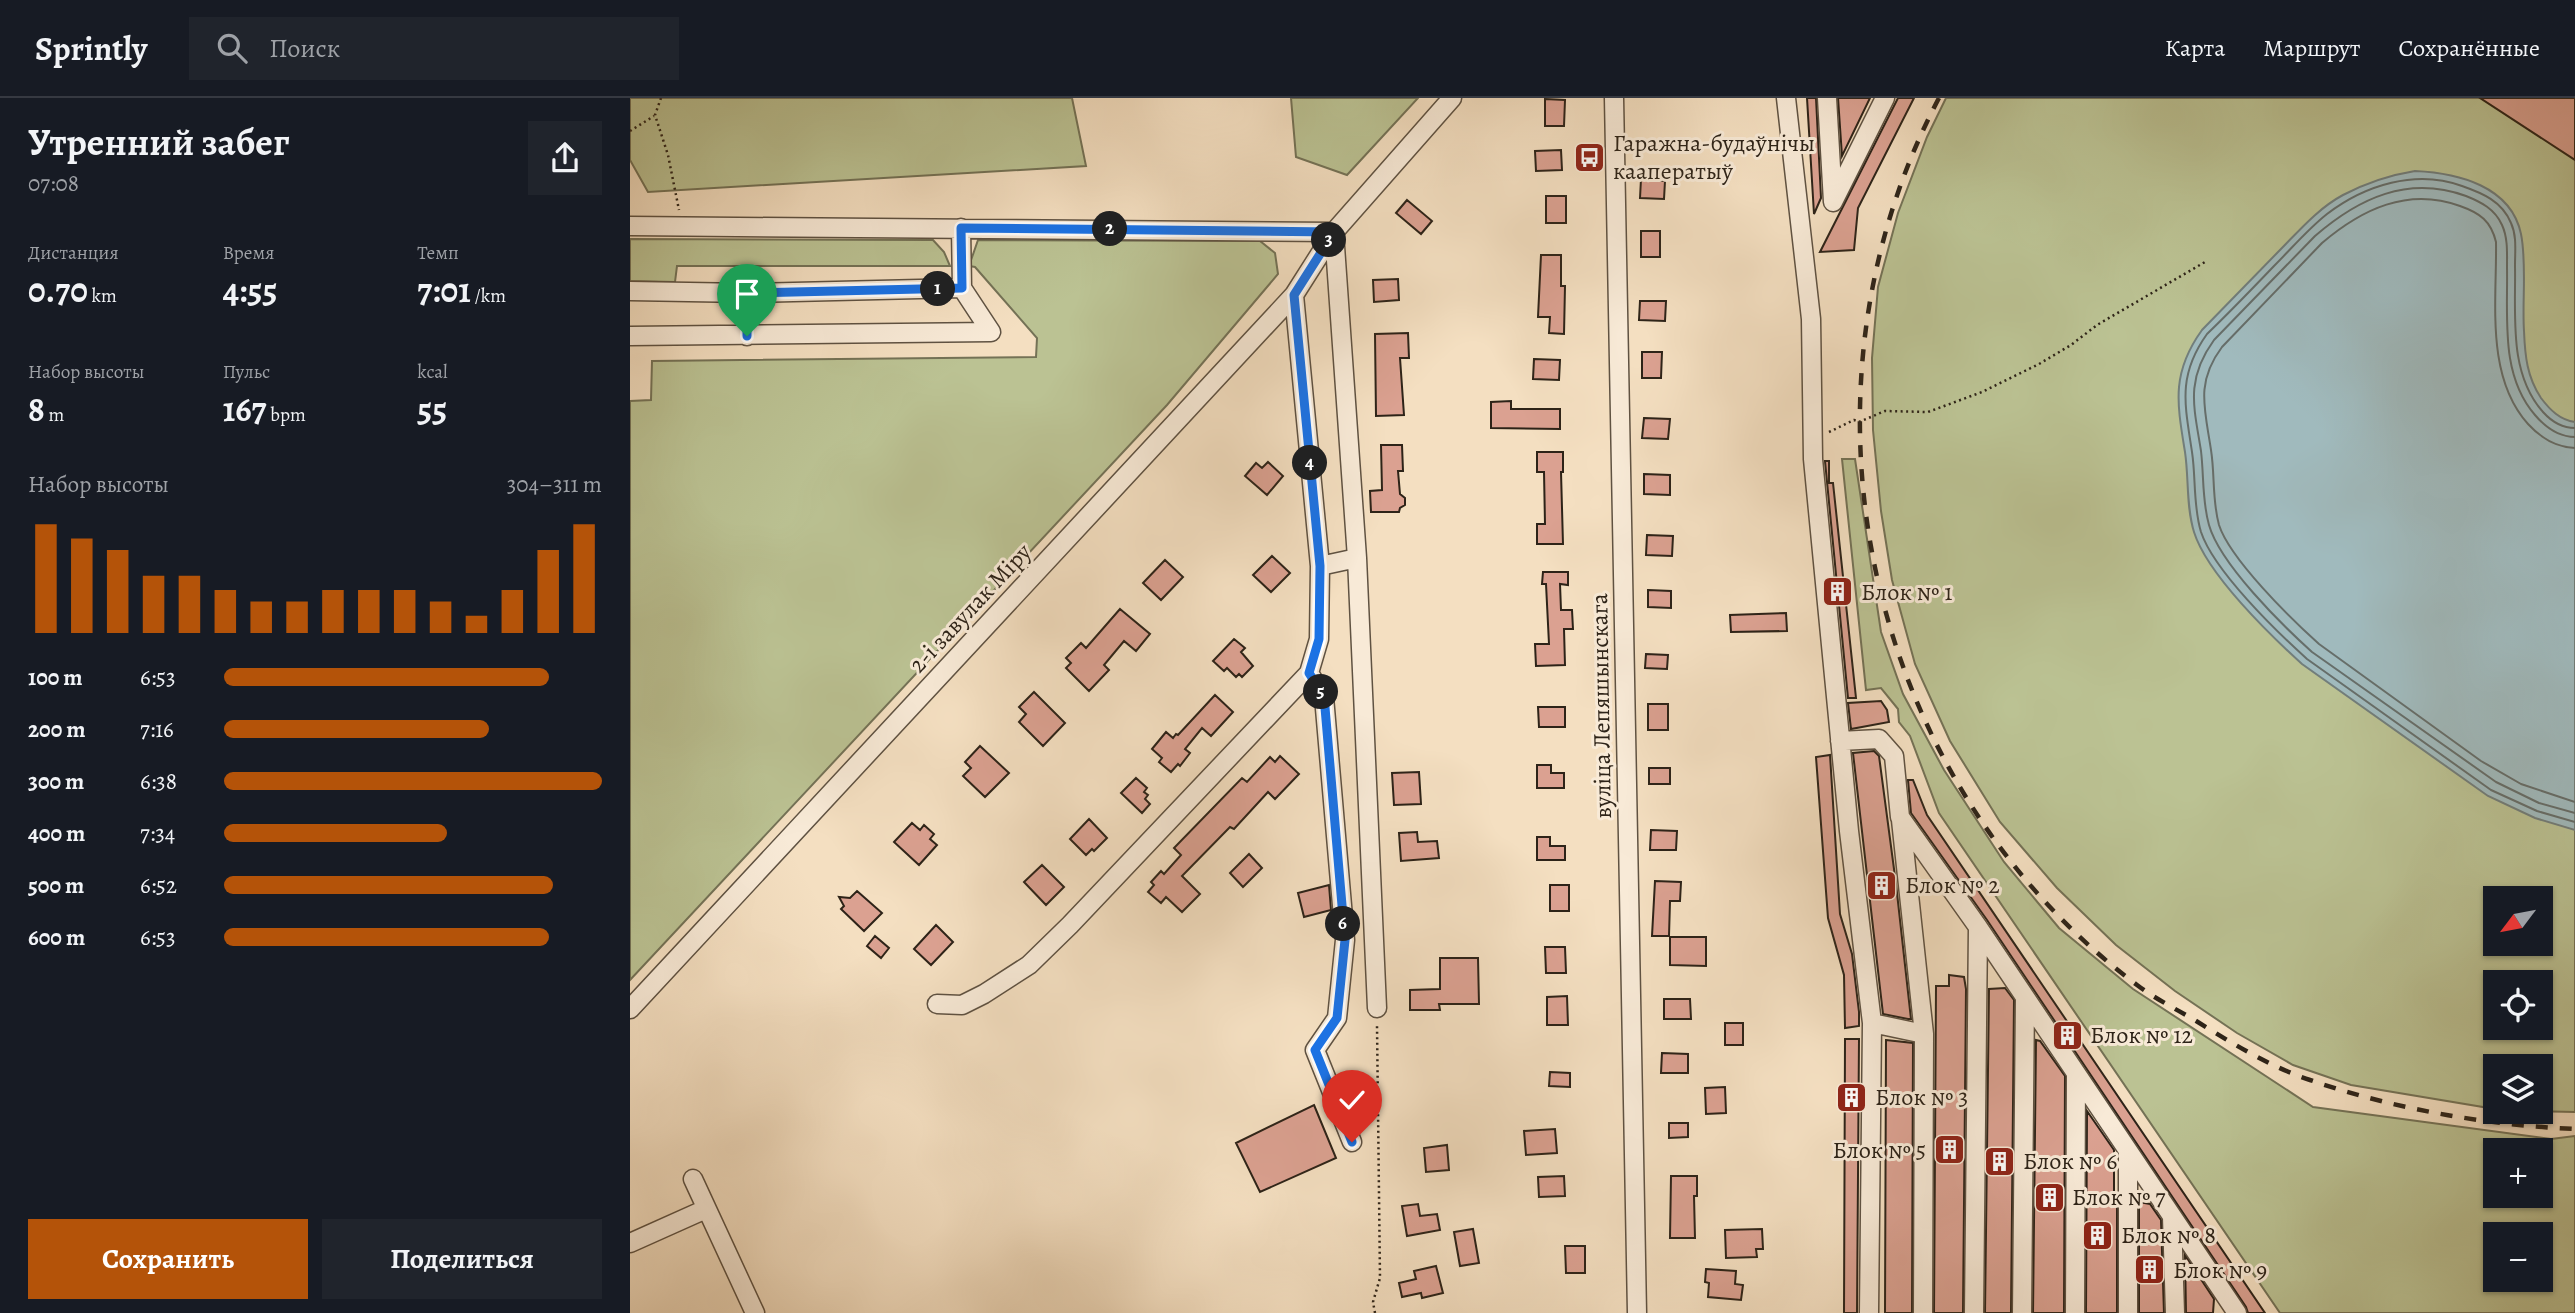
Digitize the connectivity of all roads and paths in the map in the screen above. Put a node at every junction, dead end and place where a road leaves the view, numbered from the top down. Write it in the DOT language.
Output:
graph roads {
  1 [pos="661,98"];
  2 [pos="1452,98"];
  3 [pos="1614,98"];
  4 [pos="1786,98"];
  5 [pos="1827,98"];
  6 [pos="1873,98"];
  7 [pos="1885,98"];
  8 [pos="655,115"];
  9 [pos="1874,120"];
  10 [pos="630,131"];
  11 [pos="630,226"];
  12 [pos="683,227"];
  13 [pos="961,228"];
  14 [pos="1334,232"];
  15 [pos="2205,262"];
  16 [pos="962,288"];
  17 [pos="630,291"];
  18 [pos="747,293"];
  19 [pos="1294,295"];
  20 [pos="747,336"];
  21 [pos="630,337"];
  22 [pos="1813,440"];
  23 [pos="1357,558"];
  24 [pos="1320,566"];
  25 [pos="1309,673"];
  26 [pos="1840,741"];
  27 [pos="1900,817"];
  28 [pos="1978,927"];
  29 [pos="1374,937"];
  30 [pos="1345,940"];
  31 [pos="2025,997"];
  32 [pos="937,1004"];
  33 [pos="1377,1008"];
  34 [pos="630,1009"];
  35 [pos="1872,1023"];
  36 [pos="1924,1034"];
  37 [pos="2076,1073"];
  38 [pos="1352,1142"];
  39 [pos="2128,1151"];
  40 [pos="693,1179"];
  41 [pos="706,1209"];
  42 [pos="2172,1217"];
  43 [pos="630,1243"];
  44 [pos="2224,1293"];
  45 [pos="755,1313"];
  46 [pos="1375,1313"];
  47 [pos="1637,1313"];
  48 [pos="1869,1313"];
  49 [pos="1923,1313"];
  50 [pos="1974,1313"];
  51 [pos="2022,1313"];
  52 [pos="2075,1313"];
  53 [pos="2128,1313"];
  54 [pos="2175,1313"];
  55 [pos="2223,1313"];
  56 [pos="2237,1313"];
  1 -- 8 [label="path"];
  2 -- 14 [label="street, 2-і завулак Міру"];
  3 -- 47 [label="street, вуліца Лепяшынскага"];
  4 -- 22 [label="street"];
  5 -- 9 [label="street"];
  6 -- 9 [label="street"];
  7 -- 9 [label="street"];
  8 -- 10 [label="path"];
  8 -- 12 [label="path"];
  11 -- 12 [label="street"];
  12 -- 13 [label="street"];
  13 -- 14 [label="street"];
  13 -- 16 [label="street"];
  14 -- 19 [label="street, 2-і завулак Міру"];
  14 -- 23 [label="street"];
  15 -- 22 [label="path"];
  16 -- 18 [label="street"];
  16 -- 20 [label="street"];
  17 -- 18 [label="street"];
  18 -- 20 [label="street"];
  19 -- 24 [label="street"];
  19 -- 34 [label="street, 2-і завулак Міру"];
  20 -- 21 [label="street"];
  22 -- 26 [label="street"];
  23 -- 24 [label="street"];
  23 -- 29 [label="street"];
  24 -- 25 [label="street"];
  25 -- 30 [label="street"];
  25 -- 32 [label="street"];
  26 -- 27 [label="street"];
  26 -- 35 [label="street"];
  27 -- 28 [label="street"];
  27 -- 36 [label="street"];
  28 -- 31 [label="street"];
  28 -- 50 [label="street"];
  29 -- 30 [label="street"];
  29 -- 33 [label="street"];
  30 -- 38 [label="street"];
  31 -- 37 [label="street"];
  31 -- 51 [label="street"];
  33 -- 46 [label="path"];
  35 -- 36 [label="street"];
  35 -- 48 [label="street"];
  36 -- 49 [label="street"];
  37 -- 39 [label="street"];
  37 -- 52 [label="street"];
  39 -- 42 [label="street"];
  39 -- 53 [label="street"];
  40 -- 41 [label="street"];
  41 -- 43 [label="street"];
  41 -- 45 [label="street"];
  42 -- 44 [label="street"];
  42 -- 54 [label="street"];
  44 -- 55 [label="street"];
  44 -- 56 [label="street"];
}
